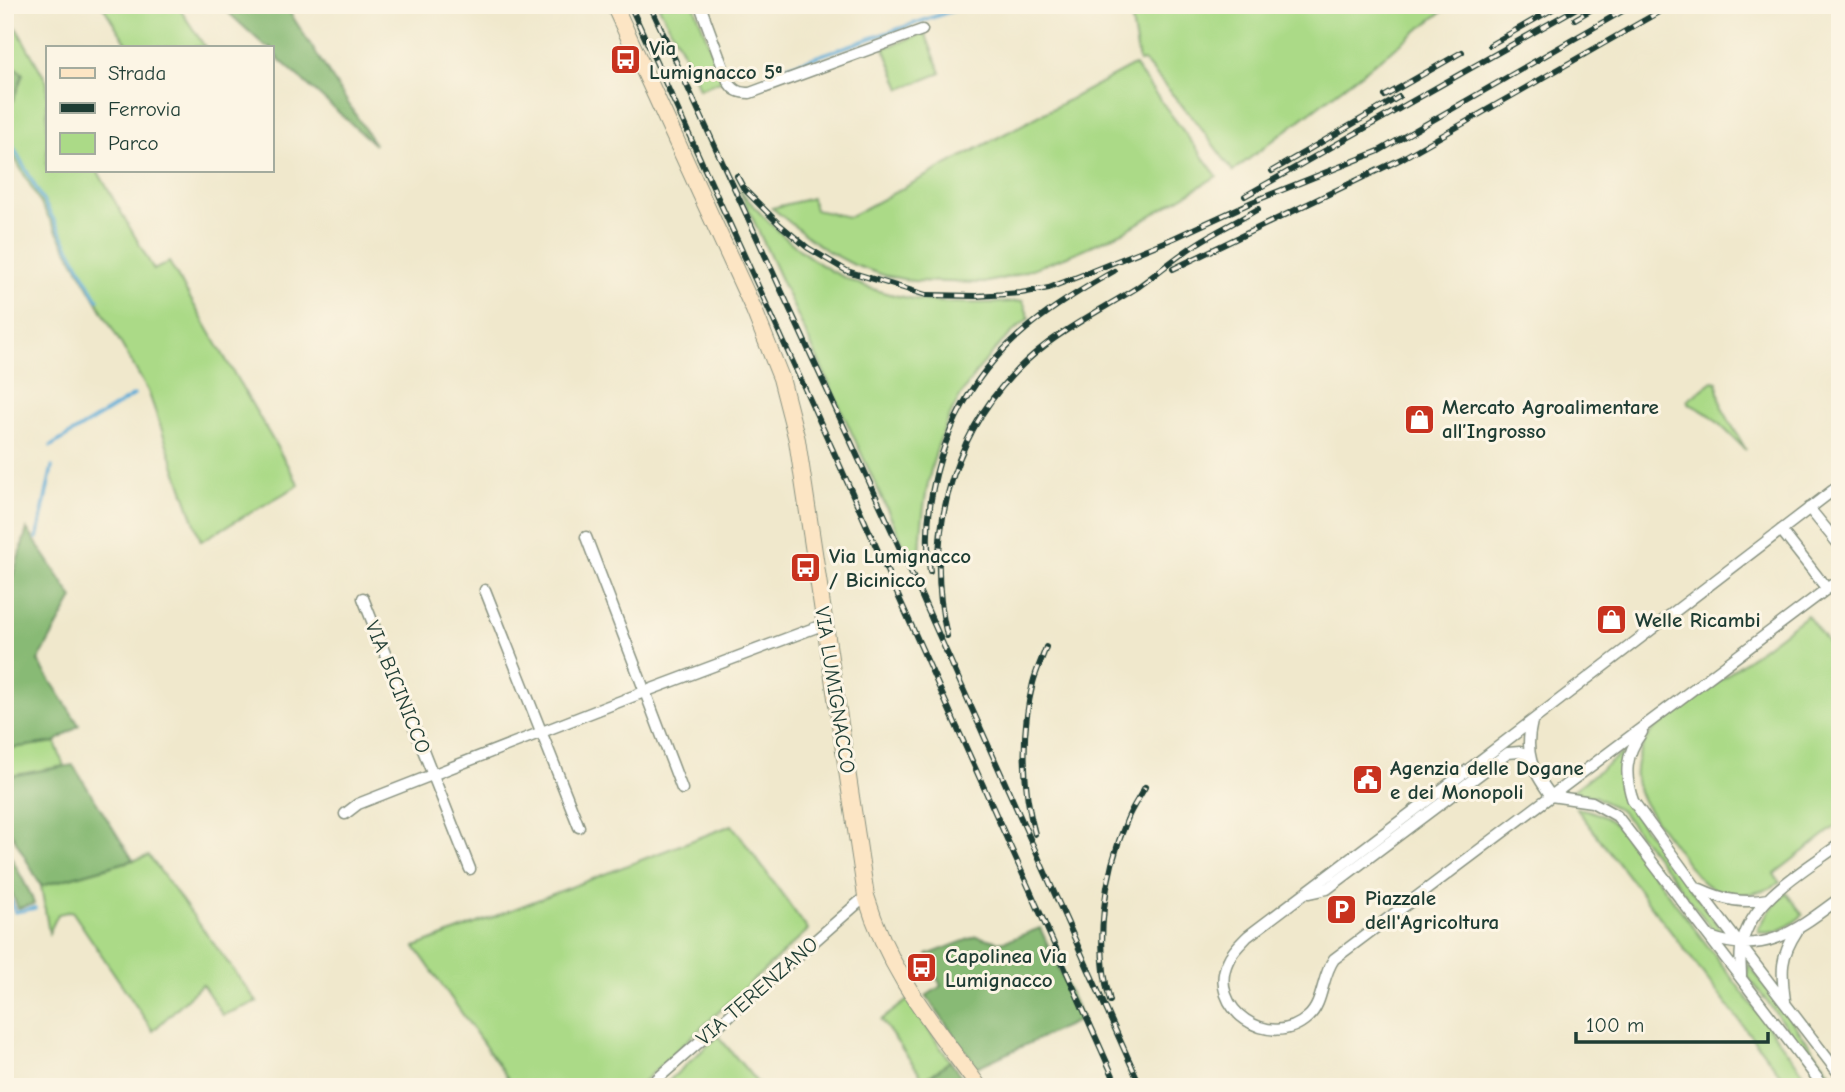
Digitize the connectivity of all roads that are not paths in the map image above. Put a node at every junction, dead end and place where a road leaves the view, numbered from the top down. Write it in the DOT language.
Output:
graph roads {
  1 [pos="614,5"];
  2 [pos="700,5"];
  3 [pos="922,30"];
  4 [pos="1840,485"];
  5 [pos="1809,508"];
  6 [pos="1781,530"];
  7 [pos="586,537"];
  8 [pos="1840,546"];
  9 [pos="1840,579"];
  10 [pos="1827,589"];
  11 [pos="485,590"];
  12 [pos="363,598"];
  13 [pos="825,624"];
  14 [pos="645,691"];
  15 [pos="1658,715"];
  16 [pos="1532,721"];
  17 [pos="542,733"];
  18 [pos="1530,756"];
  19 [pos="433,776"];
  20 [pos="682,789"];
  21 [pos="1552,796"];
  22 [pos="345,814"];
  23 [pos="579,827"];
  24 [pos="1840,844"];
  25 [pos="470,869"];
  26 [pos="1695,886"];
  27 [pos="1303,894"];
  28 [pos="866,896"];
  29 [pos="1768,898"];
  30 [pos="1840,898"];
  31 [pos="1797,930"];
  32 [pos="1710,937"];
  33 [pos="1741,945"];
  34 [pos="1741,976"];
  35 [pos="1785,1004"];
  36 [pos="1840,1075"];
  37 [pos="648,1087"];
  38 [pos="979,1087"];
  39 [pos="1824,1087"];
  1 -- 13 [label="main road, VIA LUMIGNACCO"];
  2 -- 3 [label="street"];
  4 -- 5 [label="street"];
  5 -- 6 [label="street"];
  5 -- 8 [label="street"];
  6 -- 10 [label="street"];
  6 -- 16 [label="street"];
  7 -- 14 [label="street"];
  9 -- 10 [label="street"];
  10 -- 15 [label="street"];
  11 -- 17 [label="street"];
  12 -- 19 [label="street, VIA BICINICCO"];
  13 -- 14 [label="street, VIA BICINICCO"];
  13 -- 28 [label="main road, VIA LUMIGNACCO"];
  14 -- 17 [label="street, VIA BICINICCO"];
  14 -- 20 [label="street"];
  15 -- 21 [label="street"];
  15 -- 26 [label="street"];
  16 -- 18 [label="street"];
  16 -- 27 [label="street"];
  17 -- 19 [label="street, VIA BICINICCO"];
  17 -- 23 [label="street"];
  18 -- 21 [label="street"];
  18 -- 27 [label="street"];
  19 -- 22 [label="street, VIA BICINICCO"];
  19 -- 25 [label="street, VIA BICINICCO"];
  21 -- 27 [label="street"];
  21 -- 32 [label="street"];
  24 -- 29 [label="street"];
  26 -- 29 [label="street"];
  26 -- 33 [label="street"];
  28 -- 37 [label="street, VIA TERENZANO"];
  28 -- 38 [label="main road, VIA LUMIGNACCO"];
  29 -- 33 [label="street"];
  30 -- 31 [label="street"];
  31 -- 33 [label="street"];
  31 -- 35 [label="street"];
  32 -- 33 [label="street"];
  32 -- 34 [label="street"];
  33 -- 34 [label="street"];
  33 -- 35 [label="street"];
  34 -- 39 [label="street"];
  35 -- 36 [label="street"];
}
